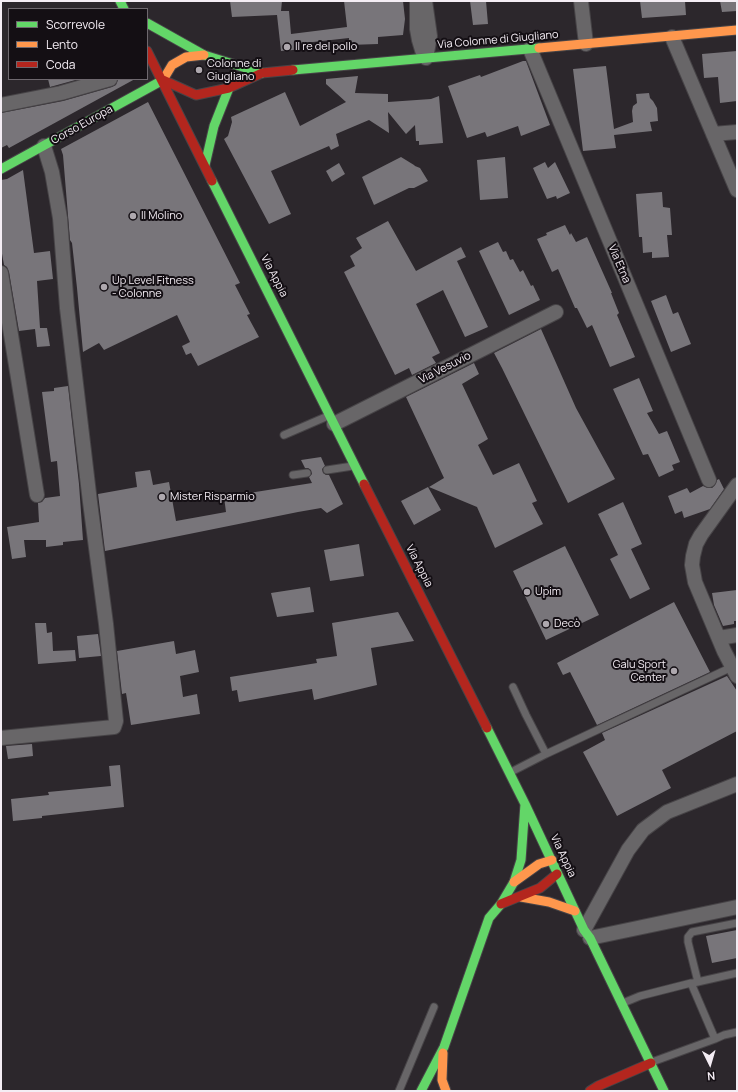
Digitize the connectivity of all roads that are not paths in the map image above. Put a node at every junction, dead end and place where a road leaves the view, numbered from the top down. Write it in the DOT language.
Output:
graph roads {
  1 [pos="417,1"];
  2 [pos="425,1"];
  3 [pos="581,1"];
  4 [pos="148,24"];
  5 [pos="737,30"];
  6 [pos="672,37"];
  7 [pos="586,44"];
  8 [pos="530,49"];
  9 [pos="148,55"];
  10 [pos="204,55"];
  11 [pos="426,58"];
  12 [pos="151,66"];
  13 [pos="262,73"];
  14 [pos="107,80"];
  15 [pos="163,80"];
  16 [pos="229,88"];
  17 [pos="1,105"];
  18 [pos="737,132"];
  19 [pos="713,134"];
  20 [pos="44,146"];
  21 [pos="205,165"];
  22 [pos="1,169"];
  23 [pos="737,190"];
  24 [pos="1,273"];
  25 [pos="556,312"];
  26 [pos="332,420"];
  27 [pos="284,435"];
  28 [pos="355,466"];
  29 [pos="327,470"];
  30 [pos="307,473"];
  31 [pos="293,475"];
  32 [pos="709,480"];
  33 [pos="737,485"];
  34 [pos="37,495"];
  35 [pos="737,636"];
  36 [pos="719,638"];
  37 [pos="735,672"];
  38 [pos="513,687"];
  39 [pos="1,738"];
  40 [pos="546,754"];
  41 [pos="509,773"];
  42 [pos="737,784"];
  43 [pos="525,804"];
  44 [pos="552,860"];
  45 [pos="557,874"];
  46 [pos="514,882"];
  47 [pos="521,897"];
  48 [pos="501,904"];
  49 [pos="737,907"];
  50 [pos="575,911"];
  51 [pos="737,922"];
  52 [pos="587,934"];
  53 [pos="737,973"];
  54 [pos="694,982"];
  55 [pos="621,1004"];
  56 [pos="434,1007"];
  57 [pos="737,1032"];
  58 [pos="715,1039"];
  59 [pos="444,1047"];
  60 [pos="651,1063"];
  61 [pos="399,1091"];
  62 [pos="421,1091"];
  63 [pos="446,1091"];
  64 [pos="590,1091"];
  65 [pos="664,1091"];
  1 -- 11 [label="street"];
  2 -- 11 [label="street"];
  3 -- 7 [label="street"];
  4 -- 10 [label="main road, Via Colonne di Giugliano"];
  5 -- 6 [label="main road, Via Colonne di Giugliano"];
  6 -- 7 [label="main road, Via Colonne di Giugliano"];
  6 -- 19 [label="street"];
  7 -- 8 [label="main road, Via Colonne di Giugliano"];
  8 -- 11 [label="main road, Via Colonne di Giugliano"];
  8 -- 32 [label="street, Via Etna"];
  9 -- 12 [label="main road, Via Appia"];
  10 -- 13 [label="main road, Via Colonne di Giugliano"];
  10 -- 15 [label="main road, Via Colonne di Giugliano"];
  11 -- 13 [label="main road, Via Colonne di Giugliano"];
  12 -- 15 [label="main road, Via Appia"];
  13 -- 16 [label="main road, Via Colonne di Giugliano"];
  14 -- 17 [label="street"];
  15 -- 16 [label="main road, Via Colonne di Giugliano"];
  15 -- 20 [label="main road, Corso Europa"];
  15 -- 21 [label="main road, Via Appia"];
  16 -- 21 [label="main road"];
  18 -- 19 [label="street"];
  19 -- 23 [label="street"];
  20 -- 22 [label="main road, Corso Europa"];
  20 -- 39 [label="street"];
  21 -- 26 [label="main road, Via Appia"];
  24 -- 34 [label="street"];
  25 -- 26 [label="street, Via Vesuvio"];
  26 -- 27 [label="lane"];
  26 -- 28 [label="main road, Via Appia"];
  28 -- 29 [label="lane"];
  28 -- 41 [label="main road, Via Appia"];
  30 -- 31 [label="lane"];
  33 -- 36 [label="street"];
  35 -- 36 [label="street"];
  36 -- 37 [label="street"];
  37 -- 40 [label="lane"];
  38 -- 40 [label="lane"];
  40 -- 41 [label="lane"];
  41 -- 43 [label="main road, Via Appia"];
  42 -- 52 [label="street"];
  43 -- 44 [label="main road, Via Appia"];
  43 -- 46 [label="main road"];
  44 -- 45 [label="main road, Via Appia"];
  44 -- 46 [label="main road"];
  45 -- 47 [label="main road"];
  45 -- 50 [label="main road, Via Appia"];
  46 -- 48 [label="main road"];
  47 -- 48 [label="main road"];
  47 -- 50 [label="main road"];
  48 -- 59 [label="main road"];
  49 -- 52 [label="street"];
  50 -- 52 [label="main road, Via Appia"];
  51 -- 54 [label="lane"];
  52 -- 55 [label="main road, Via Appia"];
  53 -- 54 [label="lane"];
  54 -- 55 [label="lane"];
  54 -- 58 [label="lane"];
  55 -- 60 [label="main road, Via Appia"];
  56 -- 61 [label="lane"];
  57 -- 58 [label="lane"];
  58 -- 60 [label="lane"];
  59 -- 62 [label="main road"];
  59 -- 63 [label="main road"];
  60 -- 64 [label="main road"];
  60 -- 65 [label="main road, Via Appia"];
}
